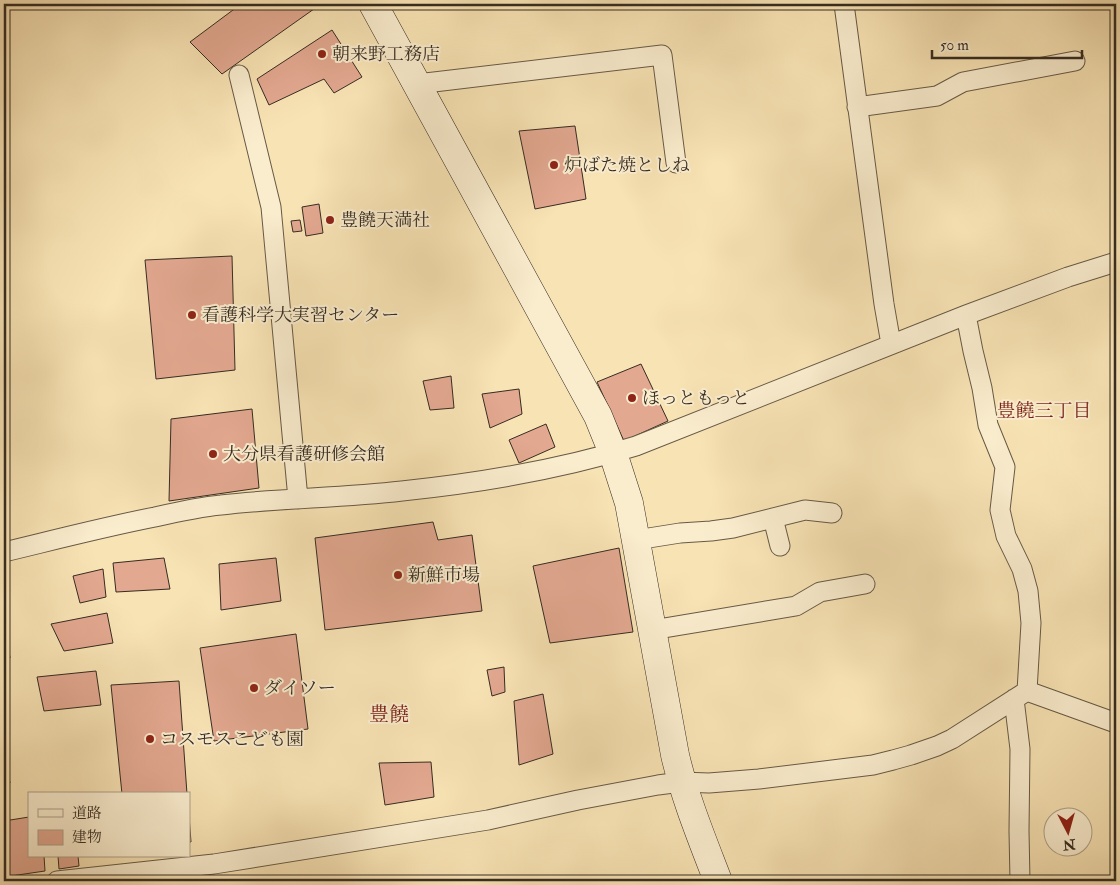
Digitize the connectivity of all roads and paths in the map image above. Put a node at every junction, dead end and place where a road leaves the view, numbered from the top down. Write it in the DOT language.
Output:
graph roads {
  1 [pos="373,4"];
  2 [pos="844,4"];
  3 [pos="1075,62"];
  4 [pos="239,75"];
  5 [pos="416,84"];
  6 [pos="858,107"];
  7 [pos="676,162"];
  8 [pos="1116,262"];
  9 [pos="966,315"];
  10 [pos="892,344"];
  11 [pos="614,453"];
  12 [pos="298,499"];
  13 [pos="832,513"];
  14 [pos="773,518"];
  15 [pos="636,540"];
  16 [pos="780,546"];
  17 [pos="4,552"];
  18 [pos="865,584"];
  19 [pos="652,630"];
  20 [pos="1021,695"];
  21 [pos="1116,723"];
  22 [pos="681,782"];
  23 [pos="57,881"];
  24 [pos="718,881"];
  25 [pos="1020,881"];
  1 -- 5 [label="street"];
  2 -- 6 [label="street"];
  3 -- 6 [label="street"];
  4 -- 12 [label="street"];
  5 -- 7 [label="street"];
  5 -- 11 [label="street"];
  6 -- 10 [label="street"];
  8 -- 9 [label="street"];
  9 -- 10 [label="street"];
  9 -- 20 [label="street"];
  10 -- 11 [label="street"];
  11 -- 12 [label="street"];
  11 -- 15 [label="street"];
  12 -- 17 [label="street"];
  13 -- 14 [label="street"];
  14 -- 15 [label="street"];
  14 -- 16 [label="street"];
  15 -- 19 [label="street"];
  18 -- 19 [label="street"];
  19 -- 22 [label="street"];
  20 -- 21 [label="street"];
  20 -- 22 [label="street"];
  20 -- 25 [label="street"];
  22 -- 23 [label="street"];
  22 -- 24 [label="street"];
}
